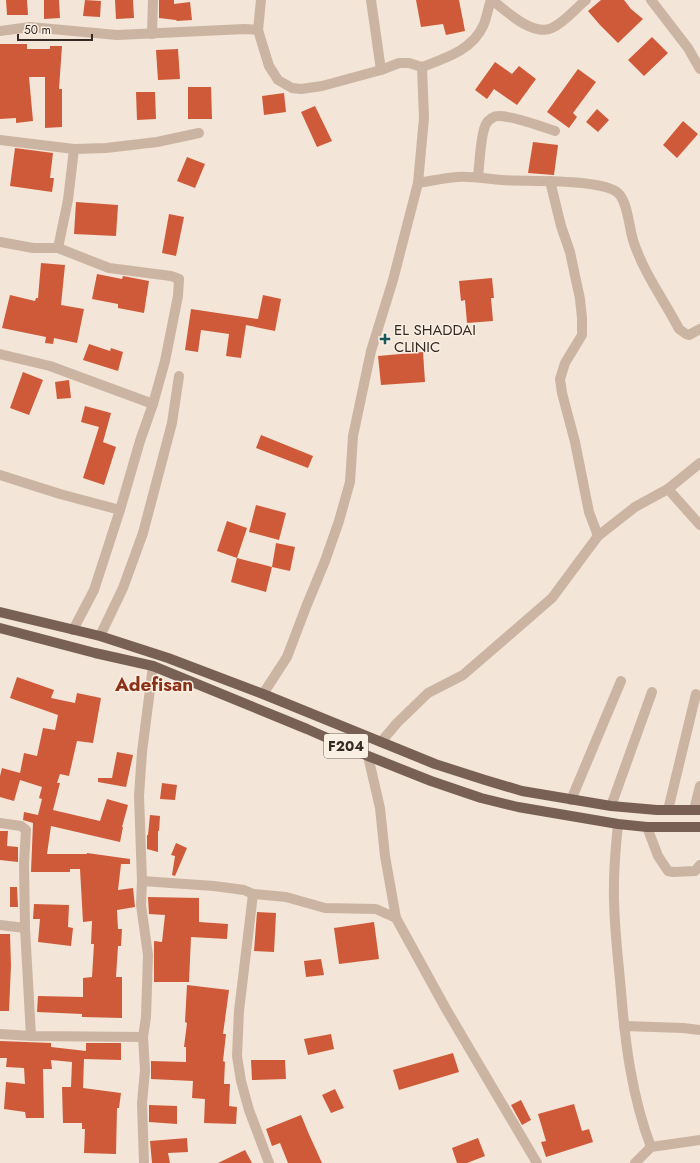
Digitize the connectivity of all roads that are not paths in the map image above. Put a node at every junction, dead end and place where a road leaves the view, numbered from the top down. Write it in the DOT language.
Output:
graph roads {
  1 [pos="153,0"];
  2 [pos="262,0"];
  3 [pos="371,0"];
  4 [pos="492,0"];
  5 [pos="586,0"];
  6 [pos="651,0"];
  7 [pos="258,30"];
  8 [pos="0,31"];
  9 [pos="152,34"];
  10 [pos="422,67"];
  11 [pos="700,69"];
  12 [pos="381,70"];
  13 [pos="555,131"];
  14 [pos="199,133"];
  15 [pos="0,140"];
  16 [pos="74,149"];
  17 [pos="478,176"];
  18 [pos="550,181"];
  19 [pos="418,183"];
  20 [pos="0,242"];
  21 [pos="58,248"];
  22 [pos="700,329"];
  23 [pos="0,354"];
  24 [pos="179,376"];
  25 [pos="153,404"];
  26 [pos="700,463"];
  27 [pos="0,475"];
  28 [pos="668,489"];
  29 [pos="120,510"];
  30 [pos="700,525"];
  31 [pos="598,536"];
  32 [pos="0,612"];
  33 [pos="0,628"];
  34 [pos="73,630"];
  35 [pos="100,636"];
  36 [pos="153,666"];
  37 [pos="621,681"];
  38 [pos="652,692"];
  39 [pos="263,694"];
  40 [pos="696,694"];
  41 [pos="381,742"];
  42 [pos="368,756"];
  43 [pos="700,786"];
  44 [pos="571,800"];
  45 [pos="612,806"];
  46 [pos="668,810"];
  47 [pos="697,810"];
  48 [pos="0,823"];
  49 [pos="618,824"];
  50 [pos="700,827"];
  51 [pos="647,828"];
  52 [pos="700,864"];
  53 [pos="142,881"];
  54 [pos="254,894"];
  55 [pos="396,918"];
  56 [pos="0,925"];
  57 [pos="25,928"];
  58 [pos="624,1026"];
  59 [pos="700,1030"];
  60 [pos="0,1034"];
  61 [pos="31,1036"];
  62 [pos="143,1037"];
  63 [pos="700,1140"];
  64 [pos="651,1146"];
  65 [pos="533,1162"];
  66 [pos="144,1163"];
  67 [pos="269,1163"];
  68 [pos="635,1163"];
  1 -- 9 [label="street"];
  2 -- 7 [label="street"];
  3 -- 12 [label="street"];
  4 -- 5 [label="street"];
  4 -- 10 [label="street"];
  6 -- 11 [label="street"];
  7 -- 9 [label="street"];
  7 -- 12 [label="street"];
  8 -- 9 [label="street"];
  10 -- 12 [label="street"];
  10 -- 19 [label="street"];
  13 -- 17 [label="street"];
  14 -- 16 [label="street"];
  15 -- 16 [label="street"];
  16 -- 21 [label="street"];
  17 -- 18 [label="street"];
  17 -- 19 [label="street"];
  18 -- 22 [label="street"];
  18 -- 31 [label="street"];
  19 -- 39 [label="street"];
  20 -- 21 [label="street"];
  21 -- 25 [label="street"];
  23 -- 25 [label="street"];
  24 -- 35 [label="street"];
  25 -- 29 [label="street"];
  26 -- 28 [label="street"];
  27 -- 29 [label="street"];
  28 -- 30 [label="street"];
  28 -- 31 [label="street"];
  29 -- 34 [label="street"];
  31 -- 41 [label="street"];
  32 -- 34 [label="main road, F204"];
  33 -- 36 [label="main road, F204"];
  34 -- 35 [label="main road, F204"];
  35 -- 39 [label="main road, F204"];
  36 -- 42 [label="main road, F204"];
  36 -- 53 [label="street"];
  37 -- 44 [label="street"];
  38 -- 45 [label="street"];
  39 -- 41 [label="main road, F204"];
  40 -- 46 [label="street"];
  41 -- 44 [label="main road, F204"];
  42 -- 49 [label="main road, F204"];
  42 -- 55 [label="street"];
  43 -- 47 [label="street"];
  44 -- 45 [label="main road, F204"];
  45 -- 46 [label="main road, F204"];
  46 -- 47 [label="main road, F204"];
  48 -- 57 [label="street"];
  49 -- 51 [label="main road, F204"];
  49 -- 58 [label="street"];
  50 -- 51 [label="main road, F204"];
  51 -- 52 [label="street"];
  53 -- 54 [label="street"];
  53 -- 62 [label="street"];
  54 -- 55 [label="street"];
  54 -- 67 [label="street"];
  55 -- 65 [label="street"];
  56 -- 57 [label="street"];
  57 -- 61 [label="street"];
  58 -- 59 [label="street"];
  58 -- 64 [label="street"];
  60 -- 61 [label="street"];
  61 -- 62 [label="street"];
  62 -- 66 [label="street"];
  63 -- 64 [label="street"];
  64 -- 68 [label="street"];
}
